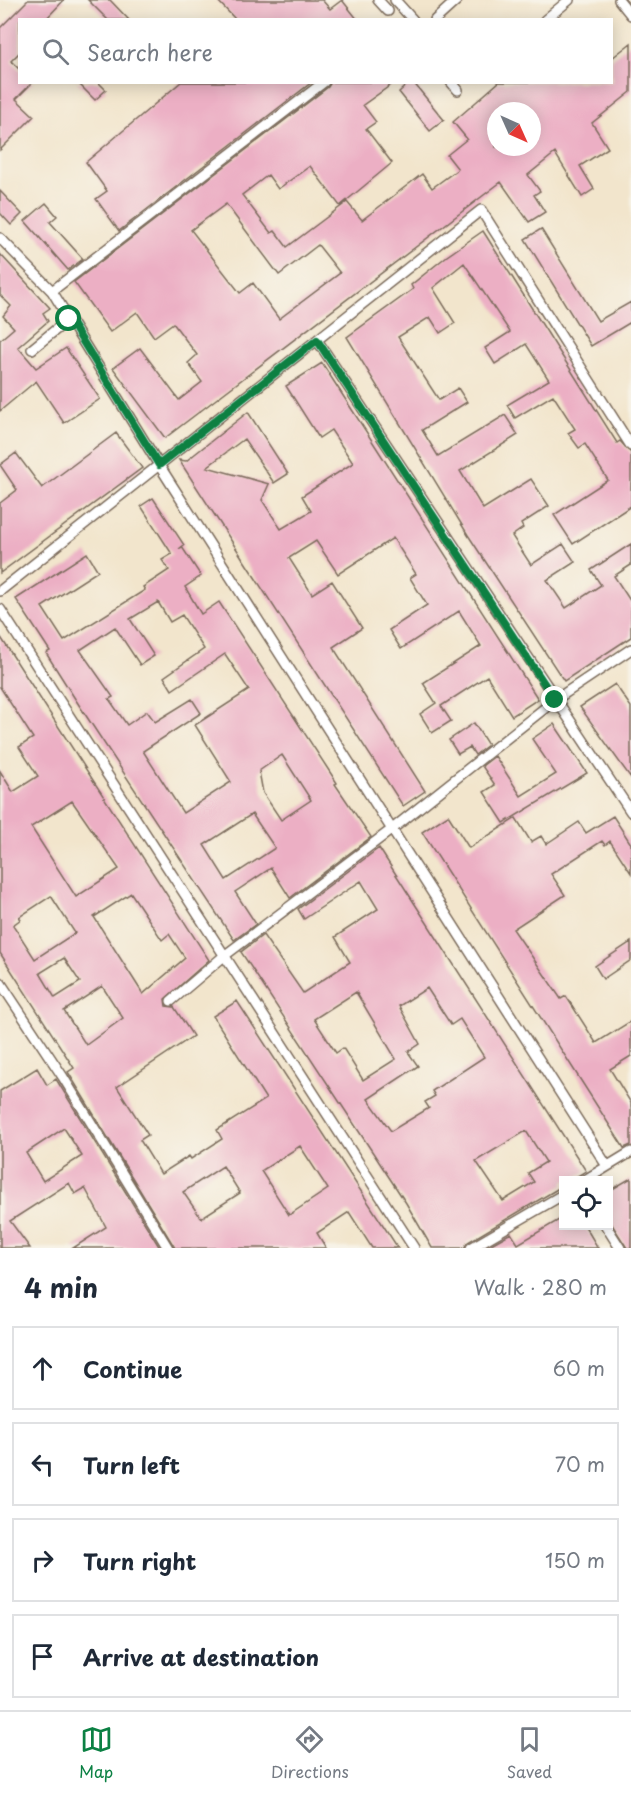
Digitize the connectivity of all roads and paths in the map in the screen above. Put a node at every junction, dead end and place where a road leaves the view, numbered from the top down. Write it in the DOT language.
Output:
graph roads {
  1 [pos="378,0"];
  2 [pos="395,0"];
  3 [pos="457,0"];
  4 [pos="569,0"];
  5 [pos="620,0"];
  6 [pos="388,11"];
  7 [pos="631,15"];
  8 [pos="410,18"];
  9 [pos="437,18"];
  10 [pos="547,18"];
  11 [pos="321,84"];
  12 [pos="0,238"];
  13 [pos="52,291"];
  14 [pos="69,319"];
  15 [pos="317,340"];
  16 [pos="32,349"];
  17 [pos="631,446"];
  18 [pos="159,465"];
  19 [pos="0,591"];
  20 [pos="0,609"];
  21 [pos="631,649"];
  22 [pos="555,700"];
  23 [pos="631,812"];
  24 [pos="391,830"];
  25 [pos="224,956"];
  26 [pos="0,982"];
  27 [pos="171,1001"];
  28 [pos="631,1152"];
  29 [pos="607,1166"];
  30 [pos="591,1176"];
  31 [pos="559,1197"];
  32 [pos="609,1230"];
  33 [pos="168,1248"];
  34 [pos="414,1248"];
  35 [pos="471,1248"];
  36 [pos="620,1248"];
  1 -- 6 [label="lane"];
  2 -- 8 [label="lane"];
  3 -- 9 [label="lane"];
  4 -- 10 [label="lane"];
  5 -- 7 [label="lane"];
  11 -- 13 [label="lane"];
  12 -- 13 [label="lane"];
  13 -- 14 [label="lane"];
  14 -- 16 [label="lane"];
  14 -- 18 [label="lane"];
  15 -- 17 [label="lane"];
  15 -- 18 [label="lane"];
  15 -- 22 [label="lane"];
  18 -- 19 [label="lane"];
  18 -- 24 [label="lane"];
  20 -- 25 [label="lane"];
  21 -- 22 [label="lane"];
  22 -- 23 [label="lane"];
  22 -- 24 [label="lane"];
  24 -- 25 [label="lane"];
  24 -- 29 [label="lane"];
  25 -- 27 [label="lane"];
  25 -- 34 [label="lane"];
  26 -- 33 [label="lane"];
  28 -- 29 [label="lane"];
  29 -- 30 [label="lane"];
  31 -- 35 [label="lane"];
  32 -- 36 [label="lane"];
}
